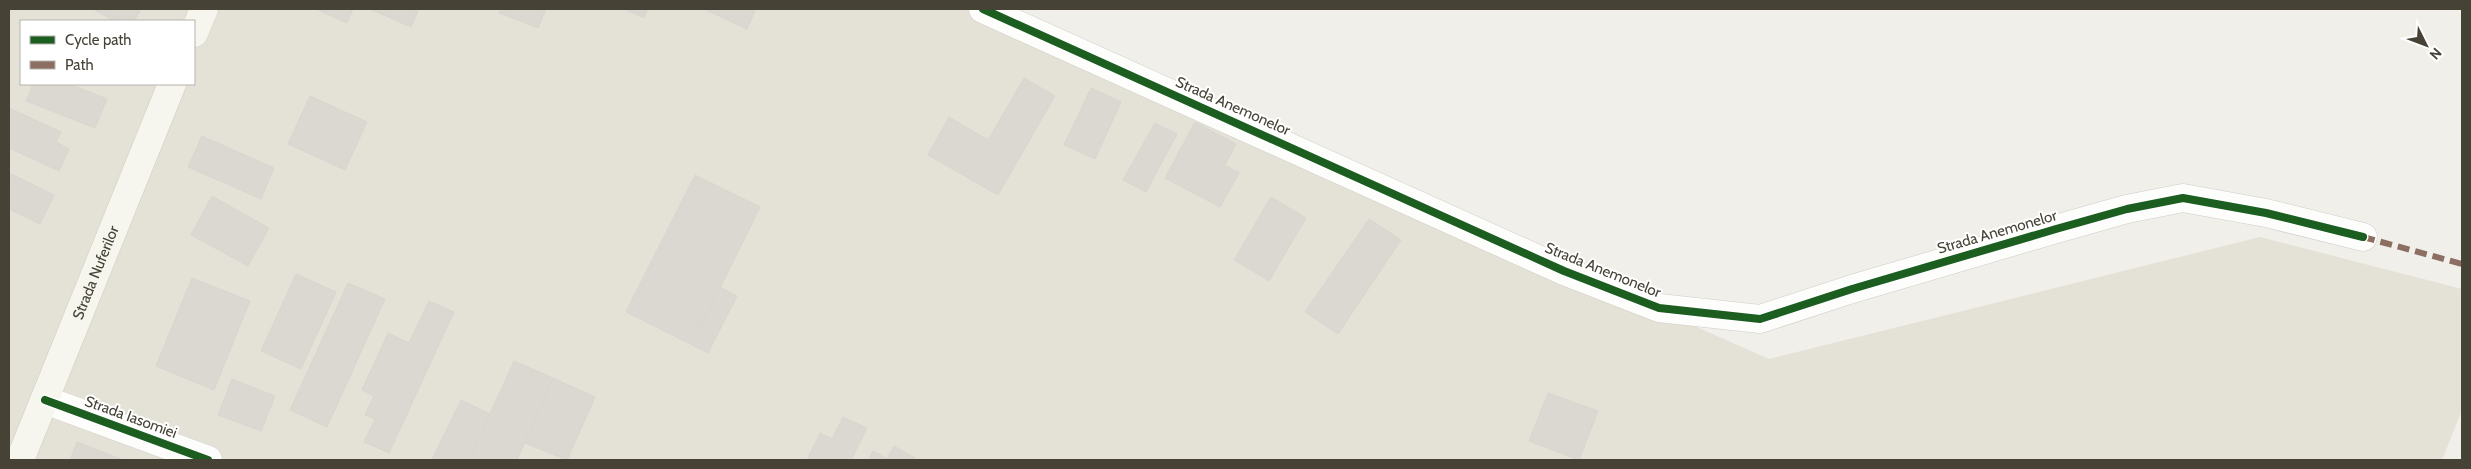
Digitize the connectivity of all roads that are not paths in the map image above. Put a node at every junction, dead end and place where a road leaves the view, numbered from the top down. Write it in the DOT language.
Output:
graph roads {
  1 [pos="204,9"];
  2 [pos="983,9"];
  3 [pos="195,31"];
  4 [pos="172,85"];
  5 [pos="2363,237"];
  6 [pos="45,400"];
  7 [pos="20,460"];
  8 [pos="208,460"];
  1 -- 3 [label="main road"];
  2 -- 5 [label="street, Strada Anemonelor"];
  4 -- 6 [label="main road, Strada Nuferilor"];
  6 -- 7 [label="main road, Strada Nuferilor"];
  6 -- 8 [label="street, Strada Iasomiei"];
}
